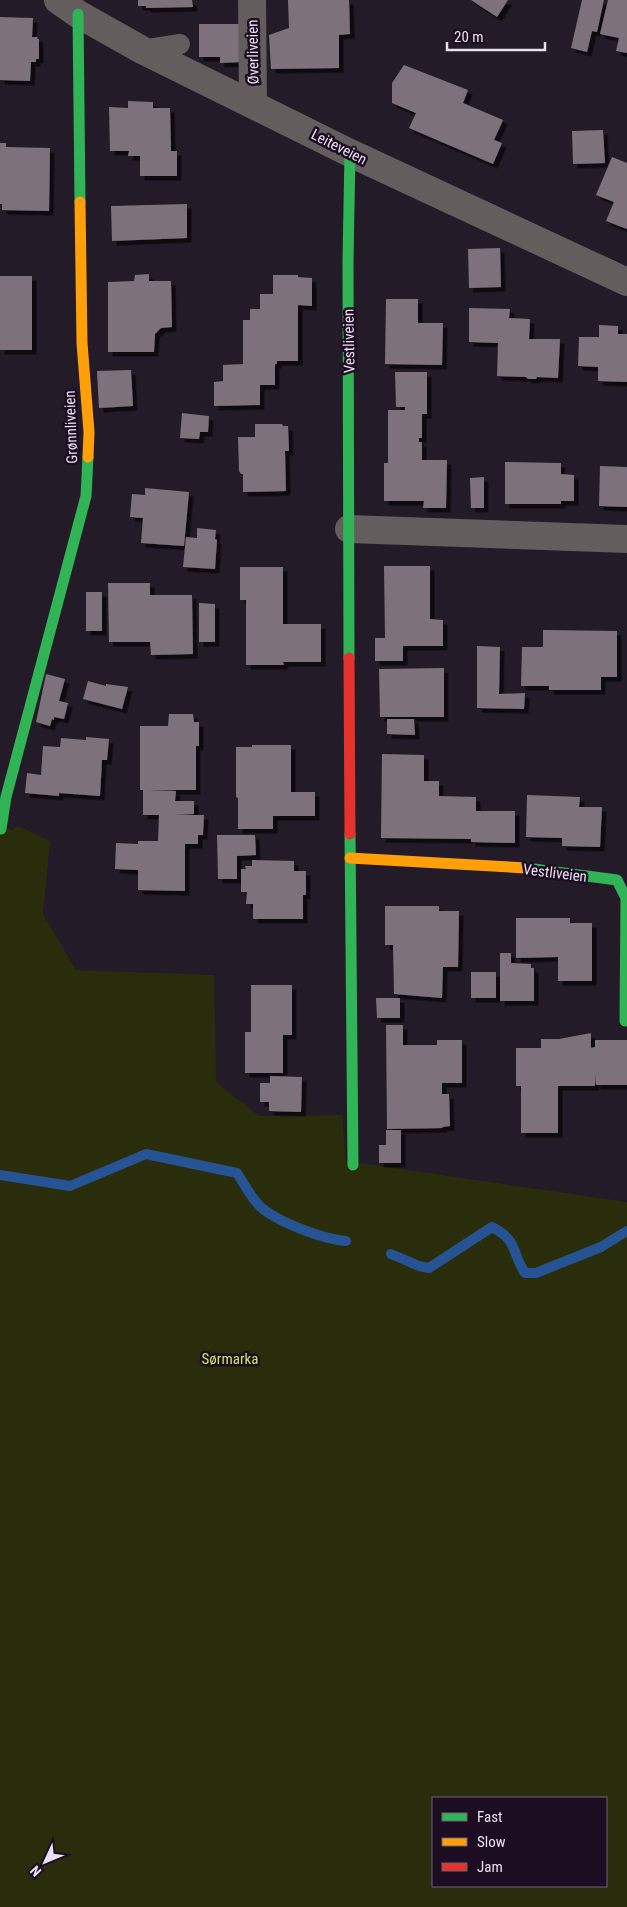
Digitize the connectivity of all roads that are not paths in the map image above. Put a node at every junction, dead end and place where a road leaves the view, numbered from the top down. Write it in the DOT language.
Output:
graph roads {
  1 [pos="252,0"];
  2 [pos="68,7"];
  3 [pos="180,44"];
  4 [pos="142,50"];
  5 [pos="253,104"];
  6 [pos="350,153"];
  7 [pos="627,282"];
  8 [pos="349,529"];
  9 [pos="627,539"];
  10 [pos="1,829"];
  11 [pos="350,858"];
  12 [pos="625,1021"];
  13 [pos="353,1165"];
  1 -- 5 [label="street, Øverliveien"];
  2 -- 4 [label="street, Leiteveien"];
  2 -- 10 [label="street, Grønnliveien"];
  3 -- 4 [label="lane"];
  4 -- 5 [label="street, Leiteveien"];
  5 -- 6 [label="street, Leiteveien"];
  6 -- 7 [label="street, Leiteveien"];
  6 -- 8 [label="street, Vestliveien"];
  8 -- 9 [label="street"];
  8 -- 11 [label="street, Vestliveien"];
  11 -- 12 [label="street, Vestliveien"];
  11 -- 13 [label="street, Vestliveien"];
}
